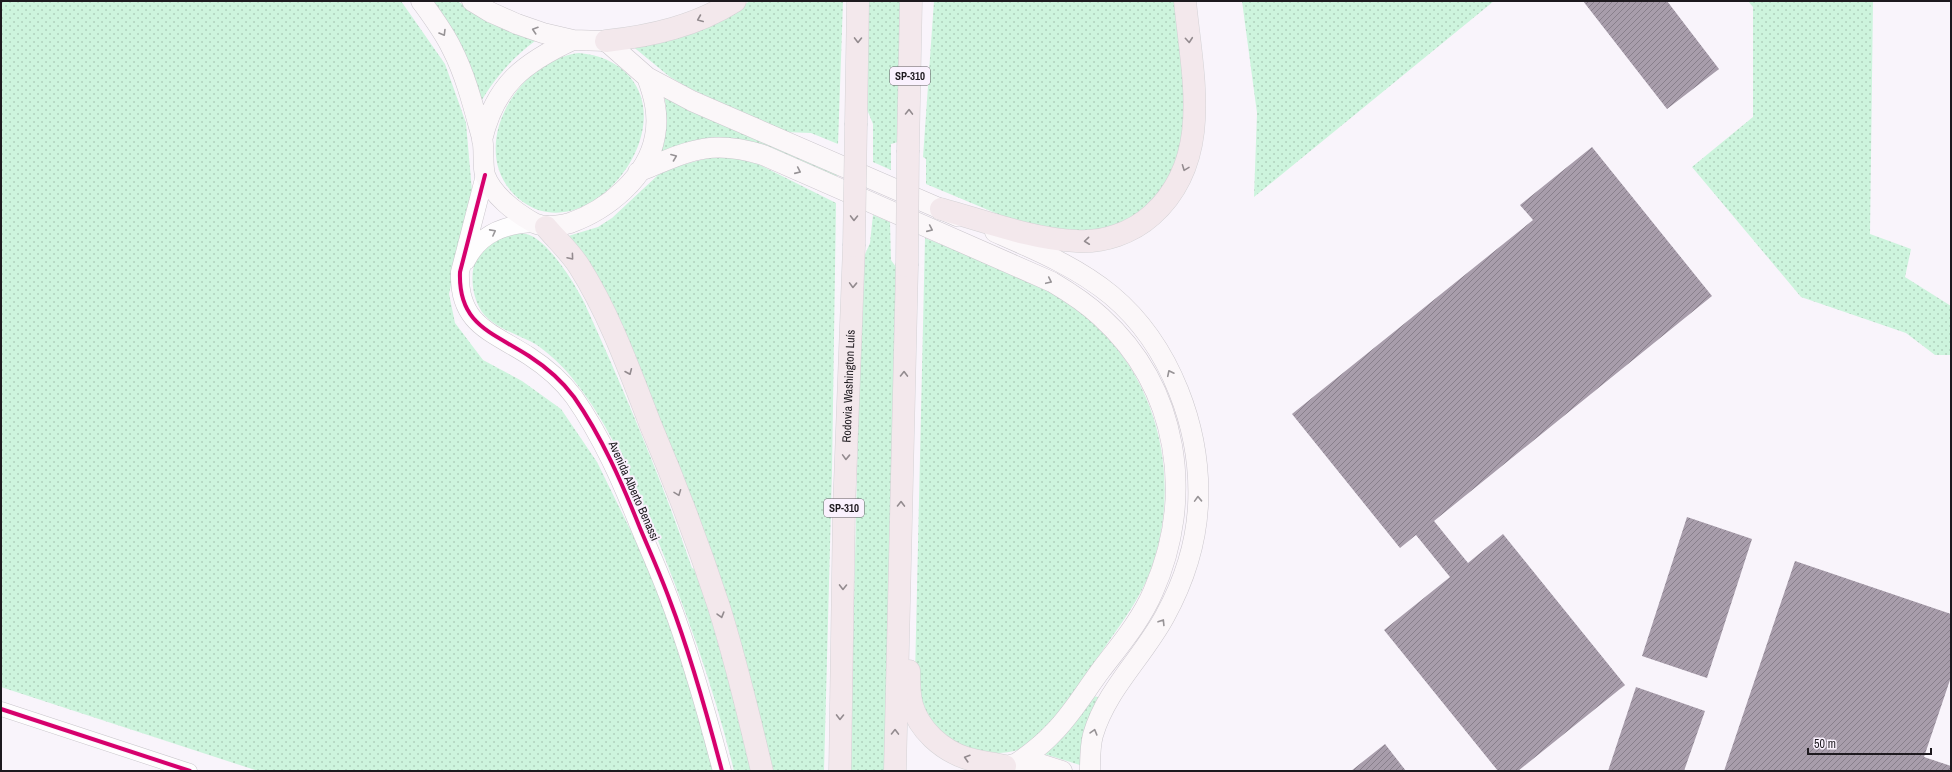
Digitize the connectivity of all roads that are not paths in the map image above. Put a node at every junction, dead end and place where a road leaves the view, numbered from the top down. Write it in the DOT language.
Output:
graph roads {
  1 [pos="421,1"];
  2 [pos="472,1"];
  3 [pos="735,1"];
  4 [pos="858,1"];
  5 [pos="911,1"];
  6 [pos="1185,1"];
  7 [pos="573,40"];
  8 [pos="606,41"];
  9 [pos="647,77"];
  10 [pos="482,140"];
  11 [pos="638,172"];
  12 [pos="485,175"];
  13 [pos="941,209"];
  14 [pos="541,225"];
  15 [pos="460,272"];
  16 [pos="900,533"];
  17 [pos="1,709"];
  18 [pos="1006,767"];
  19 [pos="190,771"];
  20 [pos="722,771"];
  21 [pos="762,771"];
  22 [pos="840,771"];
  23 [pos="894,771"];
  24 [pos="1062,771"];
  25 [pos="1090,771"];
  1 -- 10 [label="main road, one-way"];
  7 -- 2 [label="main road, one-way"];
  3 -- 8 [label="highway, one-way"];
  4 -- 22 [label="highway, Rodovia Washington Luís / SP-310, one-way, bridge"];
  16 -- 5 [label="highway, SP-310, one-way, bridge"];
  6 -- 13 [label="highway, one-way"];
  7 -- 8 [label="main road"];
  7 -- 10 [label="main road"];
  8 -- 9 [label="main road"];
  9 -- 11 [label="main road"];
  9 -- 13 [label="main road"];
  10 -- 12 [label="main road"];
  11 -- 14 [label="main road"];
  11 -- 18 [label="main road, one-way"];
  12 -- 14 [label="main road"];
  12 -- 15 [label="street, Avenida Alberto Benassi"];
  25 -- 13 [label="main road, one-way"];
  15 -- 14 [label="street, one-way"];
  14 -- 21 [label="highway, one-way"];
  15 -- 20 [label="street, Avenida Alberto Benassi"];
  18 -- 16 [label="highway, one-way"];
  23 -- 16 [label="highway, SP-310, one-way"];
  17 -- 19 [label="street"];
  18 -- 24 [label="main road"];
}
